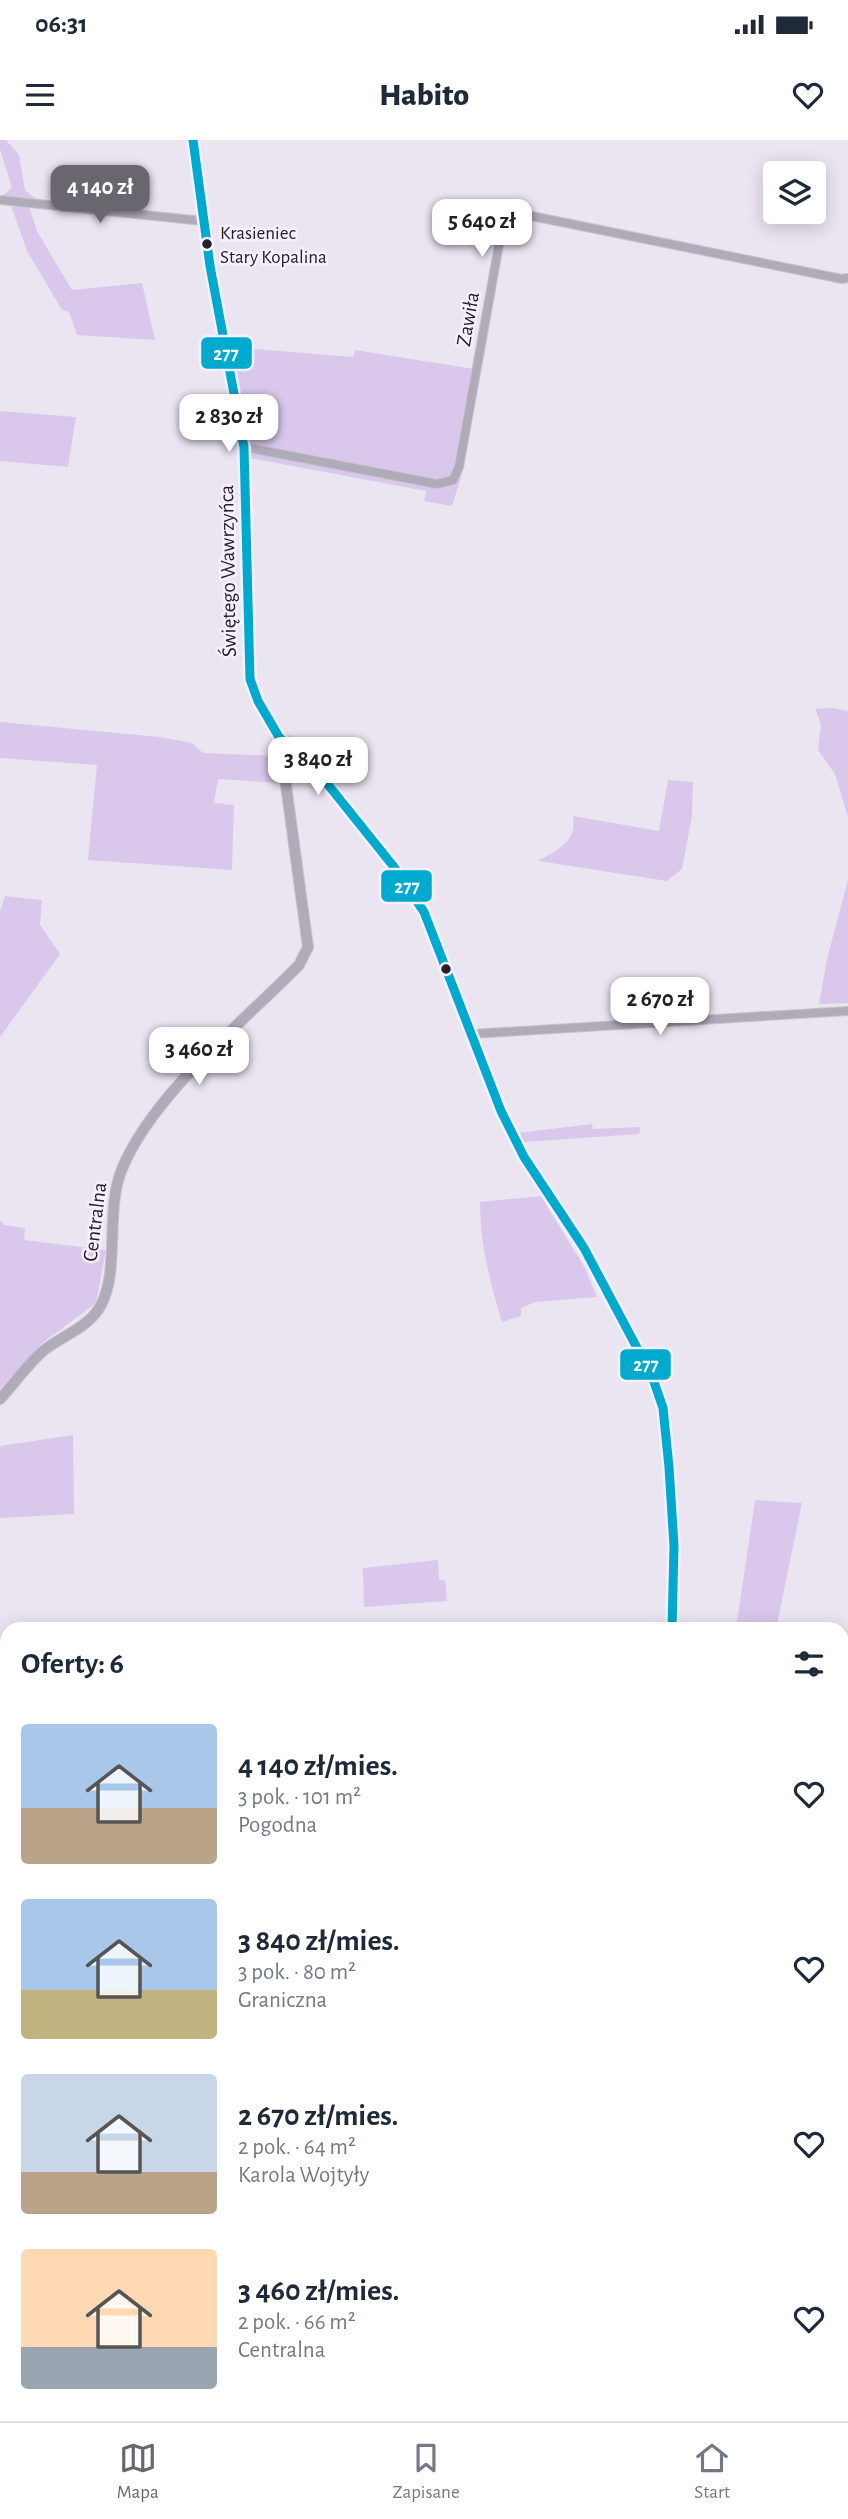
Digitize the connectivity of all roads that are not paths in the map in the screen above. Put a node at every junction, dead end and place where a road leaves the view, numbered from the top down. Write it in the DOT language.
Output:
graph roads {
  1 [pos="193,140"];
  2 [pos="0,200"];
  3 [pos="203,221"];
  4 [pos="848,278"];
  5 [pos="244,447"];
  6 [pos="287,741"];
  7 [pos="848,1011"];
  8 [pos="471,1034"];
  9 [pos="0,1399"];
  10 [pos="672,1622"];
  1 -- 3 [label="street, Świętego Wawrzyńca"];
  2 -- 3 [label="street"];
  3 -- 5 [label="street, Świętego Wawrzyńca"];
  4 -- 5 [label="street, Zawiła"];
  5 -- 6 [label="street, Świętego Wawrzyńca"];
  6 -- 8 [label="street, Świętego Wawrzyńca"];
  6 -- 9 [label="street, Centralna"];
  7 -- 8 [label="street"];
  8 -- 10 [label="street, Świętego Wawrzyńca"];
}
